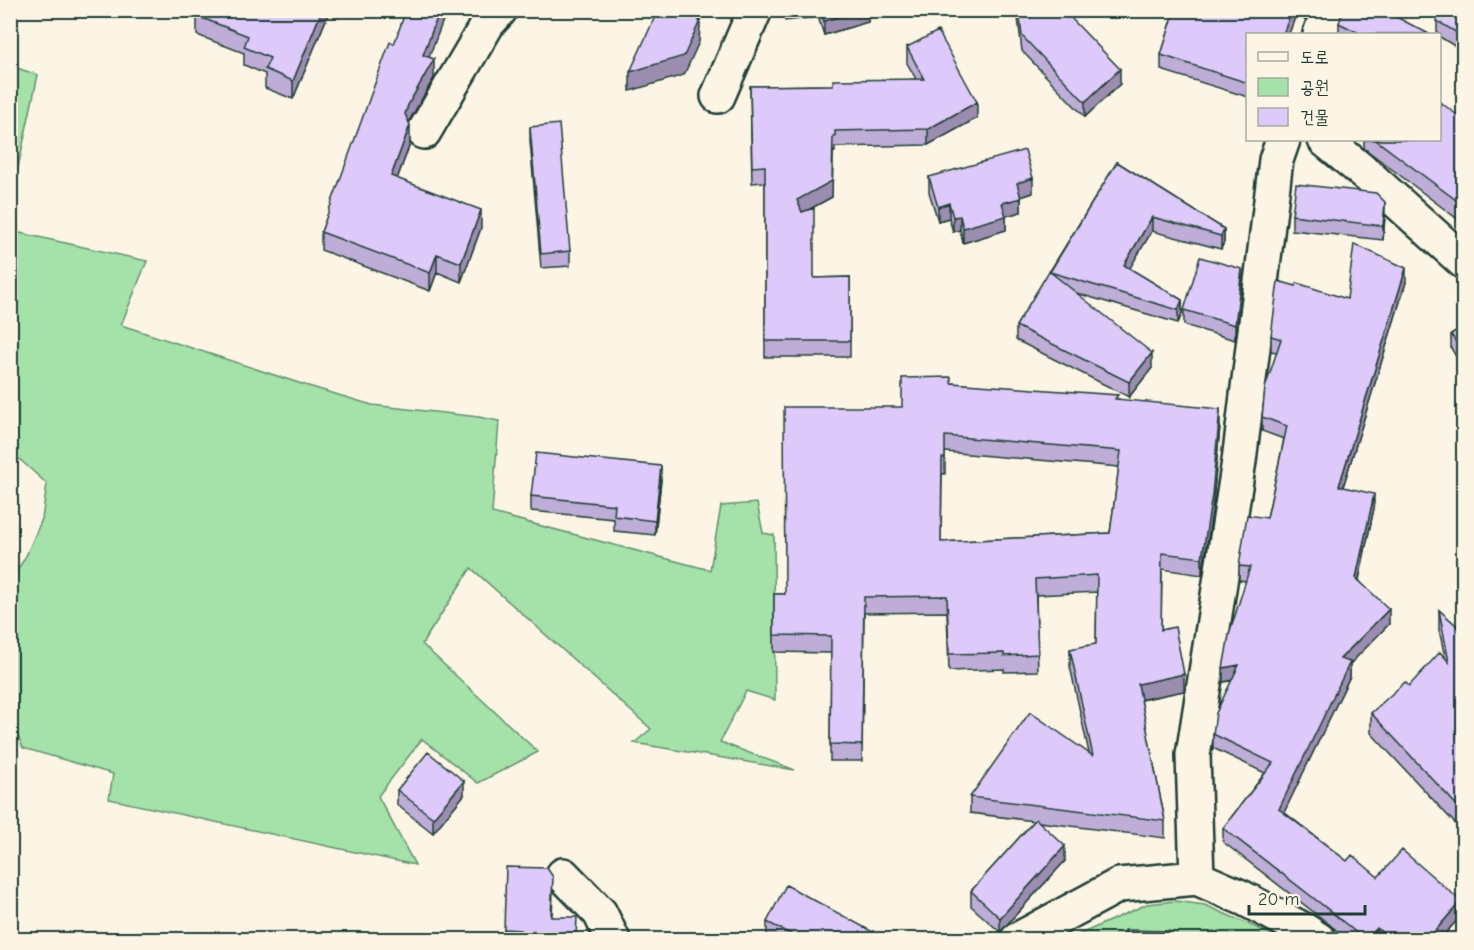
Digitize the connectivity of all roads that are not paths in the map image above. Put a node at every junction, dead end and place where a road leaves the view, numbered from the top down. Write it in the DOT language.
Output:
graph roads {
  1 [pos="500,10"];
  2 [pos="755,10"];
  3 [pos="1329,10"];
  4 [pos="1320,33"];
  5 [pos="718,96"];
  6 [pos="424,132"];
  7 [pos="1283,141"];
  8 [pos="1326,141"];
  9 [pos="1464,262"];
  10 [pos="563,875"];
  11 [pos="1197,878"];
  12 [pos="613,939"];
  13 [pos="1017,939"];
  14 [pos="1319,939"];
  1 -- 6 [label="street"];
  2 -- 5 [label="street"];
  3 -- 4 [label="street"];
  7 -- 11 [label="street"];
  8 -- 9 [label="street"];
  10 -- 12 [label="street"];
  11 -- 13 [label="street"];
  11 -- 14 [label="street"];
}
